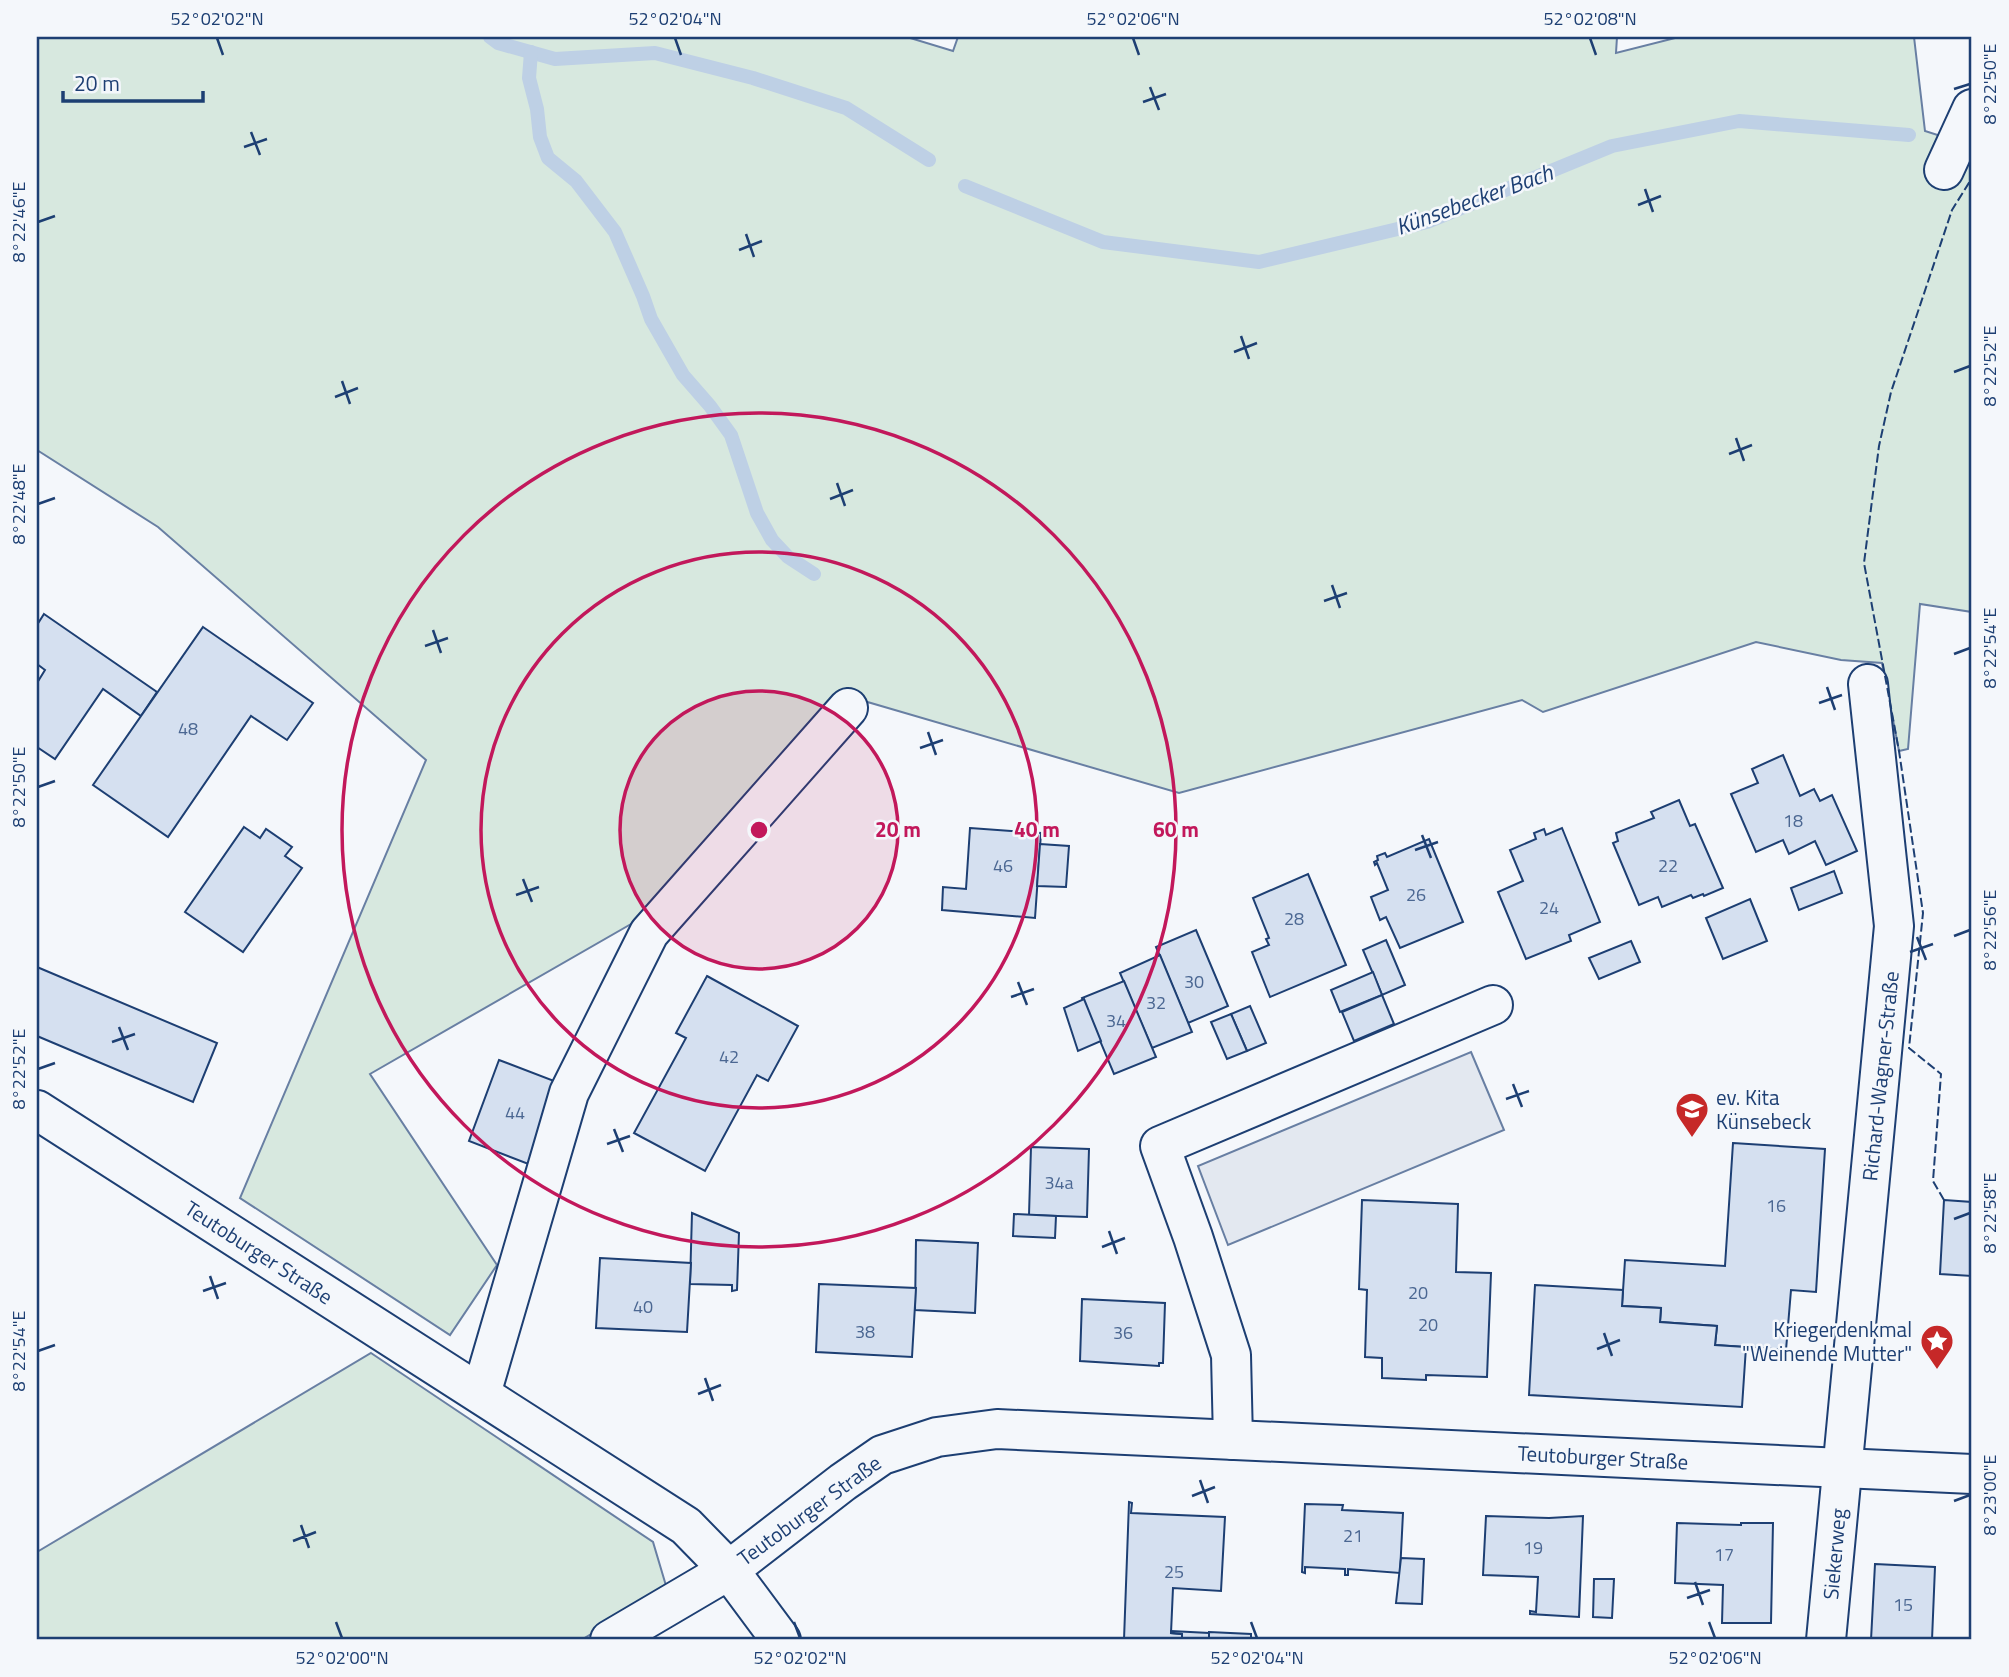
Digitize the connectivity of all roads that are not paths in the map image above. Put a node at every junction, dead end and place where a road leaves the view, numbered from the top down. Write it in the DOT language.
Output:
graph roads {
  1 [pos="1972,109"];
  2 [pos="1944,170"];
  3 [pos="1868,684"];
  4 [pos="848,708"];
  5 [pos="1493,1005"];
  6 [pos="37,1110"];
  7 [pos="481,1394"];
  8 [pos="1233,1440"];
  9 [pos="1842,1468"];
  10 [pos="1972,1475"];
  11 [pos="729,1570"];
  12 [pos="610,1640"];
  13 [pos="781,1640"];
  14 [pos="1826,1640"];
  1 -- 2 [label="street"];
  3 -- 9 [label="street, Richard-Wagner-Straße"];
  4 -- 7 [label="street"];
  5 -- 8 [label="street"];
  6 -- 7 [label="street, Teutoburger Straße"];
  7 -- 11 [label="street, Teutoburger Straße"];
  8 -- 9 [label="street, Teutoburger Straße"];
  8 -- 11 [label="street, Teutoburger Straße"];
  9 -- 10 [label="street, Teutoburger Straße"];
  9 -- 14 [label="street, Siekerweg"];
  11 -- 12 [label="street"];
  11 -- 13 [label="street"];
}
